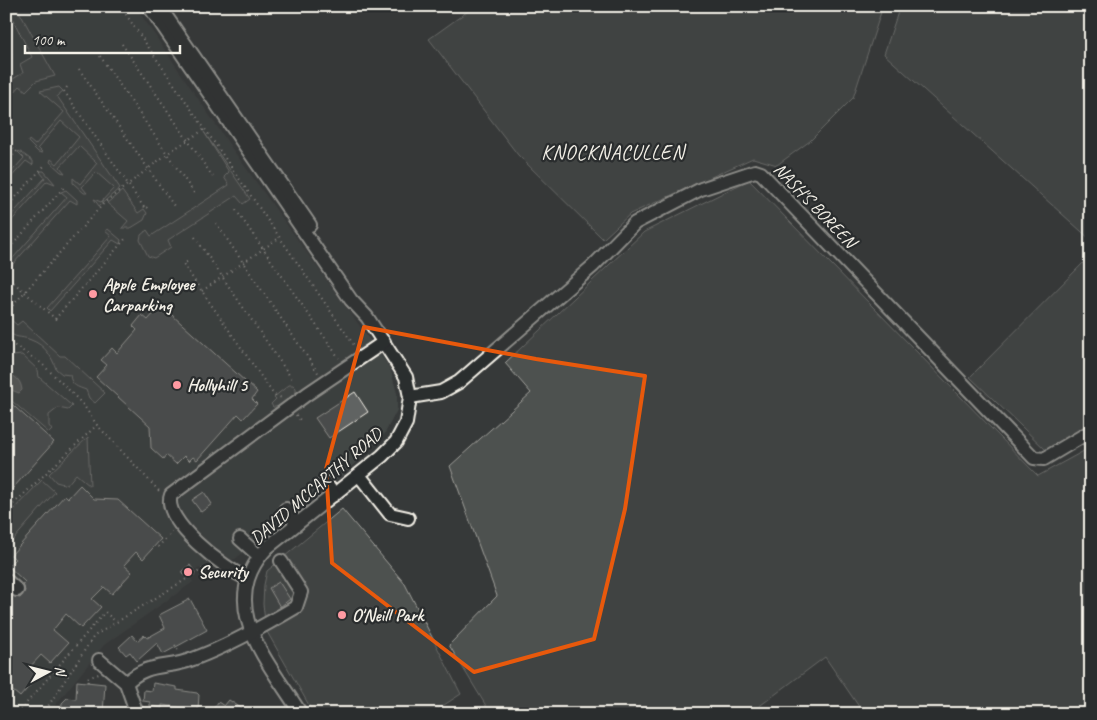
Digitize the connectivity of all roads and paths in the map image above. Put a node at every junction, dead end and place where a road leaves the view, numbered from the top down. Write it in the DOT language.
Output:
graph roads {
  1 [pos="120,6"];
  2 [pos="149,6"];
  3 [pos="160,6"];
  4 [pos="122,44"];
  5 [pos="6,45"];
  6 [pos="100,56"];
  7 [pos="6,60"];
  8 [pos="78,68"];
  9 [pos="68,87"];
  10 [pos="205,129"];
  11 [pos="188,140"];
  12 [pos="6,141"];
  13 [pos="168,155"];
  14 [pos="6,163"];
  15 [pos="45,165"];
  16 [pos="149,170"];
  17 [pos="215,180"];
  18 [pos="66,185"];
  19 [pos="129,185"];
  20 [pos="194,193"];
  21 [pos="149,206"];
  22 [pos="174,206"];
  23 [pos="6,208"];
  24 [pos="236,210"];
  25 [pos="216,223"];
  26 [pos="195,237"];
  27 [pos="126,238"];
  28 [pos="279,238"];
  29 [pos="264,248"];
  30 [pos="6,252"];
  31 [pos="187,262"];
  32 [pos="242,263"];
  33 [pos="6,276"];
  34 [pos="223,277"];
  35 [pos="202,291"];
  36 [pos="25,292"];
  37 [pos="6,313"];
  38 [pos="367,317"];
  39 [pos="55,318"];
  40 [pos="58,321"];
  41 [pos="6,340"];
  42 [pos="384,342"];
  43 [pos="362,357"];
  44 [pos="345,368"];
  45 [pos="292,379"];
  46 [pos="325,382"];
  47 [pos="410,397"];
  48 [pos="290,406"];
  49 [pos="97,425"];
  50 [pos="1091,431"];
  51 [pos="360,475"];
  52 [pos="324,482"];
  53 [pos="334,495"];
  54 [pos="169,502"];
  55 [pos="286,509"];
  56 [pos="6,511"];
  57 [pos="408,518"];
  58 [pos="297,524"];
  59 [pos="174,530"];
  60 [pos="240,539"];
  61 [pos="158,547"];
  62 [pos="259,556"];
  63 [pos="214,559"];
  64 [pos="281,561"];
  65 [pos="246,578"];
  66 [pos="6,580"];
  67 [pos="17,590"];
  68 [pos="117,622"];
  69 [pos="251,632"];
  70 [pos="99,660"];
  71 [pos="126,683"];
  72 [pos="141,712"];
  73 [pos="17,714"];
  74 [pos="43,714"];
  75 [pos="170,714"];
  76 [pos="301,714"];
  1 -- 10 [label="path"];
  2 -- 38 [label="street, DAVID MCCARTHY ROAD"];
  3 -- 38 [label="street, DAVID MCCARTHY ROAD"];
  4 -- 11 [label="path"];
  5 -- 7 [label="path"];
  6 -- 13 [label="path"];
  8 -- 16 [label="path"];
  9 -- 19 [label="path"];
  10 -- 11 [label="path"];
  10 -- 28 [label="path"];
  11 -- 13 [label="path"];
  11 -- 17 [label="path"];
  12 -- 14 [label="path"];
  13 -- 16 [label="path"];
  13 -- 20 [label="path"];
  15 -- 23 [label="path"];
  16 -- 19 [label="path"];
  16 -- 22 [label="path"];
  18 -- 30 [label="path"];
  19 -- 21 [label="path"];
  19 -- 36 [label="path"];
  24 -- 29 [label="path"];
  25 -- 32 [label="path"];
  26 -- 34 [label="path"];
  27 -- 39 [label="path"];
  28 -- 29 [label="path"];
  28 -- 43 [label="path"];
  29 -- 32 [label="path"];
  29 -- 44 [label="path"];
  31 -- 35 [label="path"];
  32 -- 34 [label="path"];
  32 -- 46 [label="path"];
  33 -- 36 [label="path"];
  34 -- 35 [label="path"];
  34 -- 45 [label="path"];
  35 -- 48 [label="path"];
  36 -- 37 [label="path"];
  36 -- 39 [label="path"];
  38 -- 42 [label="street, DAVID MCCARTHY ROAD"];
  39 -- 40 [label="path"];
  41 -- 49 [label="path"];
  42 -- 43 [label="street"];
  42 -- 47 [label="street, DAVID MCCARTHY ROAD"];
  43 -- 44 [label="street"];
  44 -- 46 [label="street"];
  46 -- 48 [label="street"];
  47 -- 50 [label="street, NASH'S BOREEN"];
  47 -- 51 [label="street, DAVID MCCARTHY ROAD"];
  48 -- 54 [label="street"];
  49 -- 54 [label="path"];
  49 -- 56 [label="path"];
  51 -- 53 [label="street, DAVID MCCARTHY ROAD"];
  51 -- 57 [label="street"];
  52 -- 53 [label="street"];
  53 -- 58 [label="street, DAVID MCCARTHY ROAD"];
  54 -- 63 [label="street"];
  55 -- 58 [label="street"];
  58 -- 62 [label="street, DAVID MCCARTHY ROAD"];
  59 -- 61 [label="path"];
  60 -- 62 [label="street"];
  62 -- 65 [label="street, DAVID MCCARTHY ROAD"];
  63 -- 65 [label="street"];
  63 -- 68 [label="path"];
  64 -- 69 [label="street"];
  65 -- 69 [label="street, DAVID MCCARTHY ROAD"];
  66 -- 67 [label="street"];
  68 -- 73 [label="path"];
  68 -- 74 [label="path"];
  69 -- 71 [label="street"];
  69 -- 76 [label="street, DAVID MCCARTHY ROAD"];
  70 -- 71 [label="street"];
  71 -- 72 [label="street"];
  72 -- 75 [label="path"];
}
